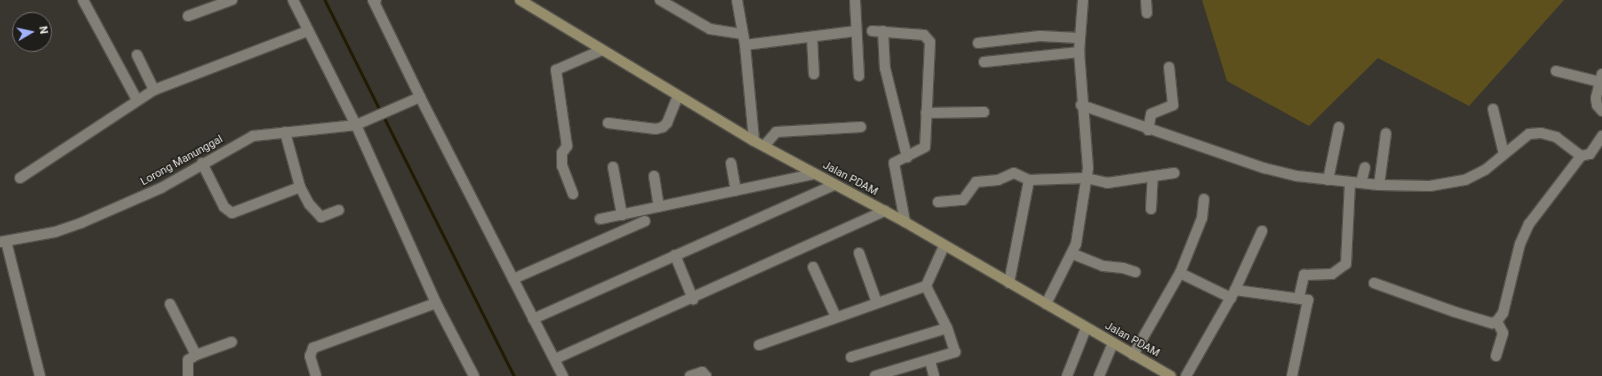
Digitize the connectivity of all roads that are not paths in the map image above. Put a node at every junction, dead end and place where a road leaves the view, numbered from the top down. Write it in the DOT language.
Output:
graph roads {
  1 [pos="83,0"];
  2 [pos="232,0"];
  3 [pos="293,0"];
  4 [pos="374,0"];
  5 [pos="520,0"];
  6 [pos="660,0"];
  7 [pos="737,0"];
  8 [pos="855,0"];
  9 [pos="1083,0"];
  10 [pos="1146,0"];
  11 [pos="1147,14"];
  12 [pos="188,16"];
  13 [pos="308,31"];
  14 [pos="872,31"];
  15 [pos="883,31"];
  16 [pos="856,32"];
  17 [pos="743,34"];
  18 [pos="812,36"];
  19 [pos="1079,38"];
  20 [pos="978,43"];
  21 [pos="745,45"];
  22 [pos="600,50"];
  23 [pos="1079,52"];
  24 [pos="137,55"];
  25 [pos="984,62"];
  26 [pos="1169,67"];
  27 [pos="1556,71"];
  28 [pos="814,74"];
  29 [pos="859,76"];
  30 [pos="1601,78"];
  31 [pos="154,90"];
  32 [pos="678,96"];
  33 [pos="420,97"];
  34 [pos="138,100"];
  35 [pos="1081,105"];
  36 [pos="1493,109"];
  37 [pos="1602,111"];
  38 [pos="984,112"];
  39 [pos="926,113"];
  40 [pos="608,123"];
  41 [pos="356,125"];
  42 [pos="862,127"];
  43 [pos="1339,127"];
  44 [pos="1148,130"];
  45 [pos="285,132"];
  46 [pos="1386,133"];
  47 [pos="1602,136"];
  48 [pos="754,141"];
  49 [pos="764,146"];
  50 [pos="1504,154"];
  51 [pos="1580,156"];
  52 [pos="907,157"];
  53 [pos="202,162"];
  54 [pos="731,163"];
  55 [pos="614,167"];
  56 [pos="1366,167"];
  57 [pos="1174,173"];
  58 [pos="814,174"];
  59 [pos="654,176"];
  60 [pos="1153,176"];
  61 [pos="20,178"];
  62 [pos="1086,178"];
  63 [pos="1029,180"];
  64 [pos="1328,180"];
  65 [pos="1350,182"];
  66 [pos="1361,183"];
  67 [pos="834,185"];
  68 [pos="1379,185"];
  69 [pos="300,187"];
  70 [pos="736,191"];
  71 [pos="573,194"];
  72 [pos="1204,199"];
  73 [pos="938,202"];
  74 [pos="659,207"];
  75 [pos="1151,209"];
  76 [pos="339,210"];
  77 [pos="884,212"];
  78 [pos="622,215"];
  79 [pos="600,219"];
  80 [pos="646,221"];
  81 [pos="905,222"];
  82 [pos="1262,231"];
  83 [pos="3,241"];
  84 [pos="944,246"];
  85 [pos="859,253"];
  86 [pos="1073,254"];
  87 [pos="675,255"];
  88 [pos="813,267"];
  89 [pos="1135,272"];
  90 [pos="1180,273"];
  91 [pos="512,280"];
  92 [pos="1009,283"];
  93 [pos="1374,283"];
  94 [pos="926,286"];
  95 [pos="1233,294"];
  96 [pos="1298,297"];
  97 [pos="693,299"];
  98 [pos="436,303"];
  99 [pos="877,303"];
  100 [pos="170,304"];
  101 [pos="1046,304"];
  102 [pos="836,317"];
  103 [pos="533,319"];
  104 [pos="1497,321"];
  105 [pos="947,328"];
  106 [pos="1086,328"];
  107 [pos="232,342"];
  108 [pos="1113,343"];
  109 [pos="759,345"];
  110 [pos="196,354"];
  111 [pos="1133,355"];
  112 [pos="1496,356"];
  113 [pos="851,357"];
  114 [pos="555,359"];
  115 [pos="930,361"];
  116 [pos="1296,375"];
  117 [pos="40,376"];
  118 [pos="188,376"];
  119 [pos="316,376"];
  120 [pos="474,376"];
  121 [pos="563,376"];
  122 [pos="690,376"];
  123 [pos="706,376"];
  124 [pos="875,376"];
  125 [pos="934,376"];
  126 [pos="1066,376"];
  127 [pos="1099,376"];
  128 [pos="1171,376"];
  129 [pos="1186,376"];
  1 -- 34 [label="street"];
  2 -- 12 [label="street"];
  3 -- 13 [label="street"];
  4 -- 33 [label="street"];
  5 -- 22 [label="street, Jalan PDAM"];
  6 -- 17 [label="street"];
  7 -- 17 [label="street"];
  8 -- 16 [label="street"];
  9 -- 19 [label="street"];
  10 -- 11 [label="street"];
  13 -- 31 [label="street"];
  13 -- 41 [label="street"];
  14 -- 15 [label="street"];
  15 -- 39 [label="street"];
  15 -- 52 [label="street"];
  16 -- 18 [label="street"];
  16 -- 29 [label="street"];
  17 -- 21 [label="street"];
  18 -- 21 [label="street"];
  18 -- 28 [label="street"];
  19 -- 20 [label="street"];
  19 -- 23 [label="street"];
  21 -- 48 [label="street"];
  22 -- 32 [label="street, Jalan PDAM"];
  22 -- 71 [label="street"];
  23 -- 25 [label="street"];
  23 -- 35 [label="street"];
  24 -- 31 [label="street"];
  26 -- 44 [label="street"];
  27 -- 30 [label="street"];
  30 -- 37 [label="street"];
  31 -- 34 [label="street"];
  32 -- 40 [label="street"];
  32 -- 48 [label="street, Jalan PDAM"];
  33 -- 41 [label="street, Lorong Manunggal"];
  33 -- 91 [label="street"];
  34 -- 61 [label="street"];
  35 -- 44 [label="street"];
  35 -- 62 [label="street"];
  36 -- 50 [label="street"];
  38 -- 39 [label="street"];
  39 -- 52 [label="street"];
  41 -- 45 [label="street, Lorong Manunggal"];
  41 -- 98 [label="street"];
  42 -- 49 [label="street"];
  43 -- 64 [label="street"];
  44 -- 64 [label="street"];
  45 -- 53 [label="street, Lorong Manunggal"];
  45 -- 69 [label="street"];
  46 -- 68 [label="street"];
  47 -- 51 [label="street"];
  48 -- 49 [label="street, Jalan PDAM"];
  49 -- 58 [label="street, Jalan PDAM"];
  50 -- 51 [label="street"];
  50 -- 68 [label="street"];
  51 -- 104 [label="street"];
  52 -- 81 [label="street"];
  53 -- 69 [label="street"];
  53 -- 83 [label="street, Lorong Manunggal"];
  54 -- 70 [label="street"];
  55 -- 78 [label="street"];
  56 -- 66 [label="street"];
  57 -- 60 [label="street"];
  58 -- 67 [label="street, Jalan PDAM"];
  58 -- 70 [label="street"];
  59 -- 74 [label="street"];
  60 -- 62 [label="street"];
  60 -- 75 [label="street"];
  62 -- 63 [label="street"];
  62 -- 86 [label="street"];
  63 -- 73 [label="street"];
  63 -- 92 [label="street"];
  64 -- 65 [label="street"];
  65 -- 66 [label="street"];
  65 -- 96 [label="street"];
  66 -- 68 [label="street"];
  67 -- 77 [label="street, Jalan PDAM"];
  67 -- 87 [label="street"];
  69 -- 76 [label="street"];
  70 -- 74 [label="street"];
  72 -- 90 [label="street"];
  74 -- 78 [label="street"];
  77 -- 81 [label="street, Jalan PDAM"];
  77 -- 97 [label="street"];
  78 -- 79 [label="street"];
  80 -- 91 [label="street"];
  81 -- 84 [label="street, Jalan PDAM"];
  82 -- 95 [label="street"];
  83 -- 117 [label="street"];
  84 -- 92 [label="street, Jalan PDAM"];
  84 -- 94 [label="street"];
  85 -- 99 [label="street"];
  86 -- 89 [label="street"];
  86 -- 101 [label="street"];
  87 -- 97 [label="street"];
  87 -- 103 [label="street"];
  88 -- 102 [label="street"];
  90 -- 95 [label="street"];
  90 -- 111 [label="street"];
  91 -- 103 [label="street"];
  92 -- 101 [label="street, Jalan PDAM"];
  93 -- 104 [label="street"];
  94 -- 99 [label="street"];
  94 -- 105 [label="street"];
  95 -- 96 [label="street"];
  95 -- 129 [label="street"];
  96 -- 116 [label="street"];
  97 -- 114 [label="street"];
  98 -- 119 [label="street"];
  98 -- 120 [label="street"];
  99 -- 102 [label="street"];
  100 -- 110 [label="street"];
  101 -- 106 [label="street, Jalan PDAM"];
  102 -- 109 [label="street"];
  103 -- 114 [label="street"];
  104 -- 112 [label="street"];
  105 -- 113 [label="street"];
  105 -- 115 [label="street"];
  106 -- 108 [label="street, Jalan PDAM"];
  106 -- 126 [label="street"];
  107 -- 110 [label="street"];
  108 -- 111 [label="street, Jalan PDAM"];
  108 -- 127 [label="street"];
  110 -- 118 [label="street"];
  111 -- 128 [label="street, Jalan PDAM"];
  114 -- 121 [label="street"];
  115 -- 124 [label="street"];
  115 -- 125 [label="street"];
  122 -- 123 [label="street"];
}
